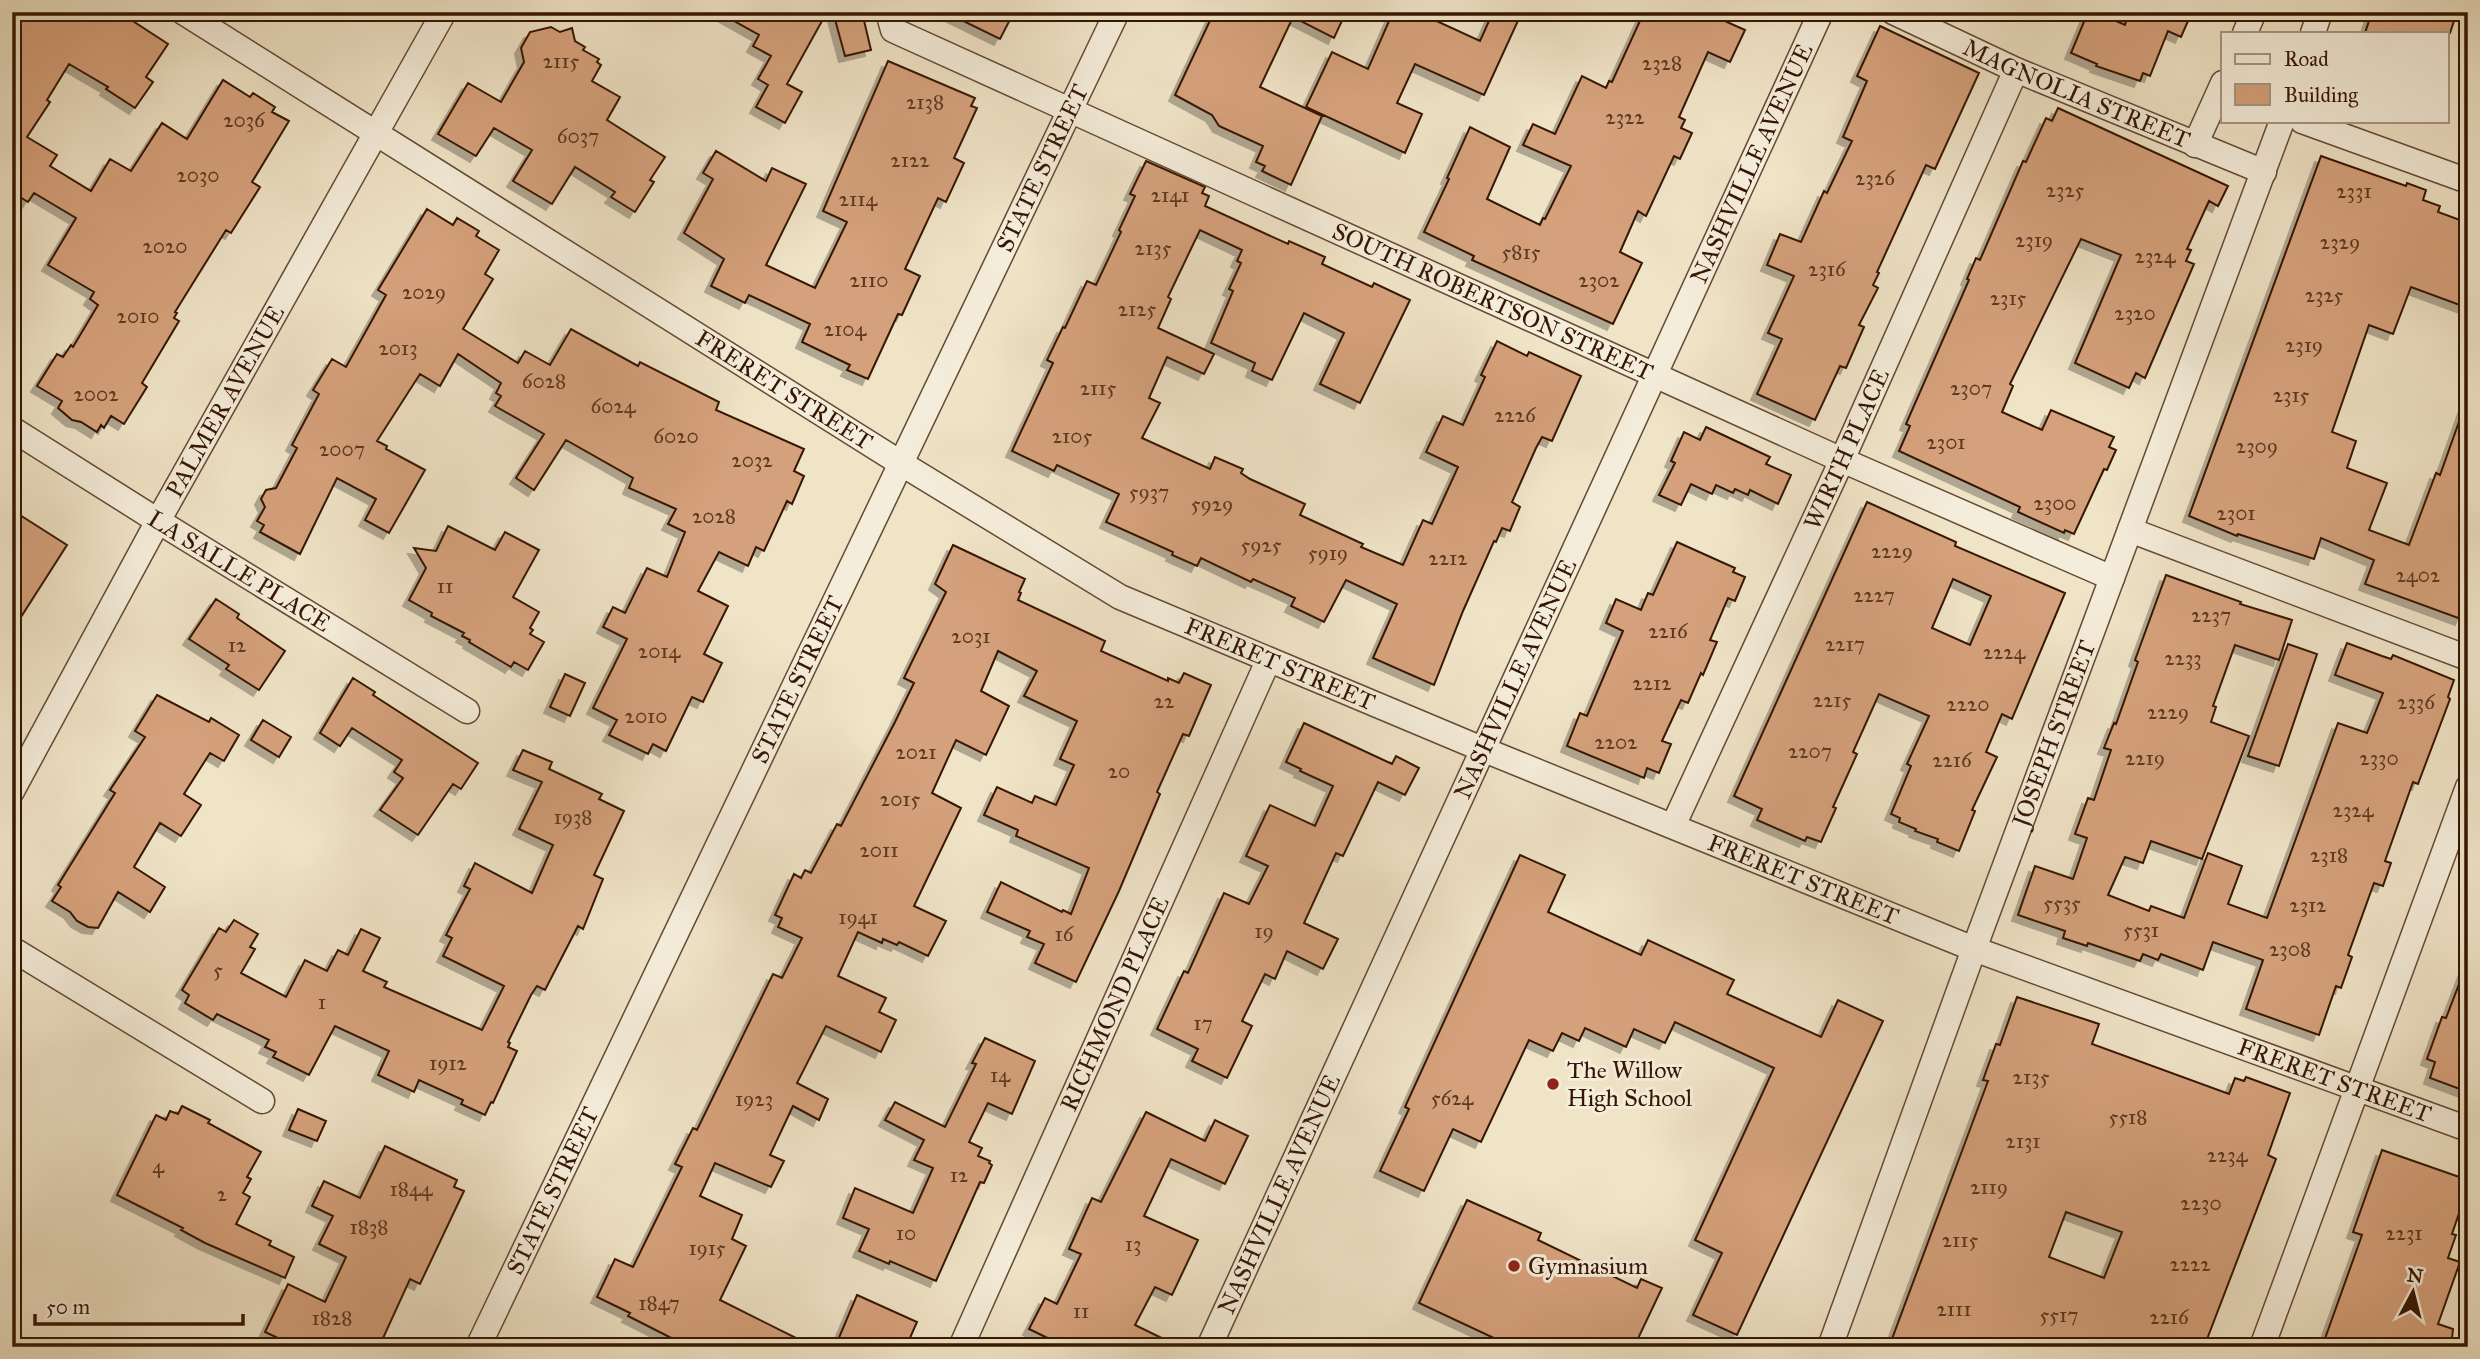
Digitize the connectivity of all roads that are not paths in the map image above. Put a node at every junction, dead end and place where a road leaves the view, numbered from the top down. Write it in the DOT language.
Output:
graph roads {
  1 [pos="183,12"];
  2 [pos="444,12"];
  3 [pos="888,12"];
  4 [pos="1117,12"];
  5 [pos="1821,12"];
  6 [pos="1893,12"];
  7 [pos="2254,12"];
  8 [pos="2320,12"];
  9 [pos="2245,32"];
  10 [pos="2313,32"];
  11 [pos="2016,70"];
  12 [pos="2221,87"];
  13 [pos="1070,110"];
  14 [pos="2282,122"];
  15 [pos="2305,122"];
  16 [pos="375,133"];
  17 [pos="2195,145"];
  18 [pos="2263,172"];
  19 [pos="2468,181"];
  20 [pos="1655,374"];
  21 [pos="12,429"];
  22 [pos="1842,460"];
  23 [pos="902,464"];
  24 [pos="158,522"];
  25 [pos="2130,530"];
  26 [pos="2112,578"];
  27 [pos="2468,658"];
  28 [pos="1268,661"];
  29 [pos="467,711"];
  30 [pos="1482,749"];
  31 [pos="2468,787"];
  32 [pos="12,792"];
  33 [pos="1674,826"];
  34 [pos="12,949"];
  35 [pos="1974,949"];
  36 [pos="2357,1089"];
  37 [pos="261,1101"];
  38 [pos="2468,1129"];
  39 [pos="478,1347"];
  40 [pos="961,1347"];
  41 [pos="1209,1347"];
  42 [pos="1830,1347"];
  43 [pos="2262,1347"];
  1 -- 16 [label="street, FRERET STREET"];
  2 -- 16 [label="street, PALMER AVENUE"];
  3 -- 13 [label="street, SOUTH ROBERTSON STREET"];
  4 -- 13 [label="street, STATE STREET"];
  5 -- 20 [label="street, NASHVILLE AVENUE"];
  6 -- 11 [label="street, MAGNOLIA STREET"];
  7 -- 9 [label="street"];
  8 -- 10 [label="street"];
  11 -- 17 [label="street, MAGNOLIA STREET"];
  11 -- 22 [label="street, WIRTH PLACE"];
  12 -- 17 [label="street"];
  13 -- 20 [label="street, SOUTH ROBERTSON STREET"];
  13 -- 23 [label="street, STATE STREET"];
  14 -- 18 [label="street, JOSEPH STREET"];
  15 -- 19 [label="street"];
  16 -- 23 [label="street, FRERET STREET"];
  16 -- 24 [label="street, PALMER AVENUE"];
  17 -- 18 [label="street, MAGNOLIA STREET"];
  18 -- 25 [label="street, JOSEPH STREET"];
  20 -- 22 [label="street, SOUTH ROBERTSON STREET"];
  20 -- 30 [label="street, NASHVILLE AVENUE"];
  21 -- 24 [label="street, LA SALLE PLACE"];
  22 -- 26 [label="street, SOUTH ROBERTSON STREET"];
  22 -- 33 [label="street, WIRTH PLACE"];
  23 -- 28 [label="street, FRERET STREET"];
  23 -- 39 [label="street, STATE STREET"];
  24 -- 29 [label="street, LA SALLE PLACE"];
  24 -- 32 [label="street, PALMER AVENUE"];
  25 -- 26 [label="street, JOSEPH STREET"];
  25 -- 27 [label="street"];
  26 -- 35 [label="street, JOSEPH STREET"];
  28 -- 30 [label="street, FRERET STREET"];
  28 -- 40 [label="street, RICHMOND PLACE"];
  30 -- 33 [label="street, FRERET STREET"];
  30 -- 41 [label="street, NASHVILLE AVENUE"];
  31 -- 36 [label="street"];
  33 -- 35 [label="street, FRERET STREET"];
  34 -- 37 [label="street"];
  35 -- 36 [label="street, FRERET STREET"];
  35 -- 42 [label="street, JOSEPH STREET"];
  36 -- 38 [label="street, FRERET STREET"];
  36 -- 43 [label="street"];
}
